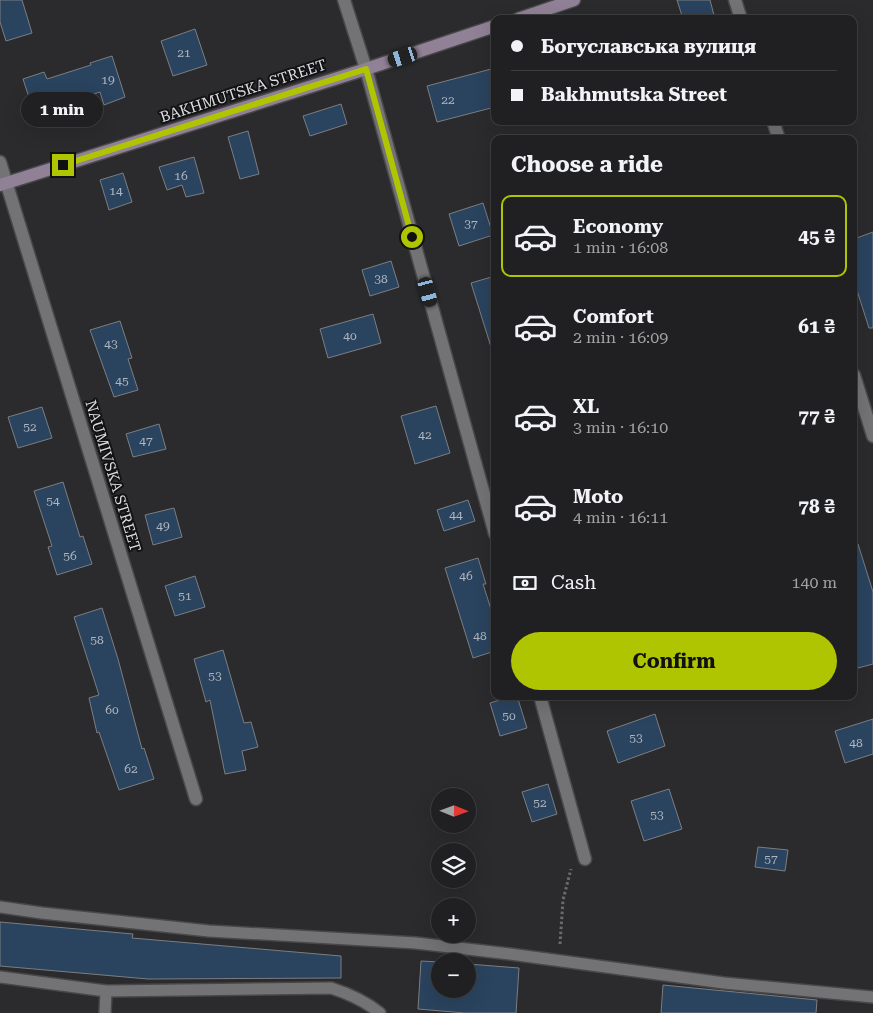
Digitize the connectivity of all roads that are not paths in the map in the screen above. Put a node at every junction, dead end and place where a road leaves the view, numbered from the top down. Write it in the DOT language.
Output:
graph roads {
  1 [pos="344,0"];
  2 [pos="574,0"];
  3 [pos="734,0"];
  4 [pos="530,15"];
  5 [pos="739,15"];
  6 [pos="491,27"];
  7 [pos="366,69"];
  8 [pos="0,162"];
  9 [pos="3,184"];
  10 [pos="857,385"];
  11 [pos="873,436"];
  12 [pos="491,520"];
  13 [pos="541,700"];
  14 [pos="196,799"];
  15 [pos="585,859"];
  16 [pos="0,907"];
  17 [pos="0,977"];
  18 [pos="106,991"];
  19 [pos="873,997"];
  20 [pos="105,1013"];
  21 [pos="380,1013"];
  1 -- 7 [label="street"];
  2 -- 4 [label="street"];
  3 -- 5 [label="street"];
  6 -- 7 [label="street, BAKHMUTSKA STREET"];
  7 -- 9 [label="street, BAKHMUTSKA STREET"];
  7 -- 12 [label="street"];
  8 -- 9 [label="street, NAUMIVSKA STREET"];
  9 -- 14 [label="street, NAUMIVSKA STREET"];
  10 -- 11 [label="street"];
  13 -- 15 [label="street"];
  16 -- 19 [label="lane"];
  17 -- 18 [label="lane"];
  18 -- 20 [label="lane"];
  18 -- 21 [label="lane"];
}
